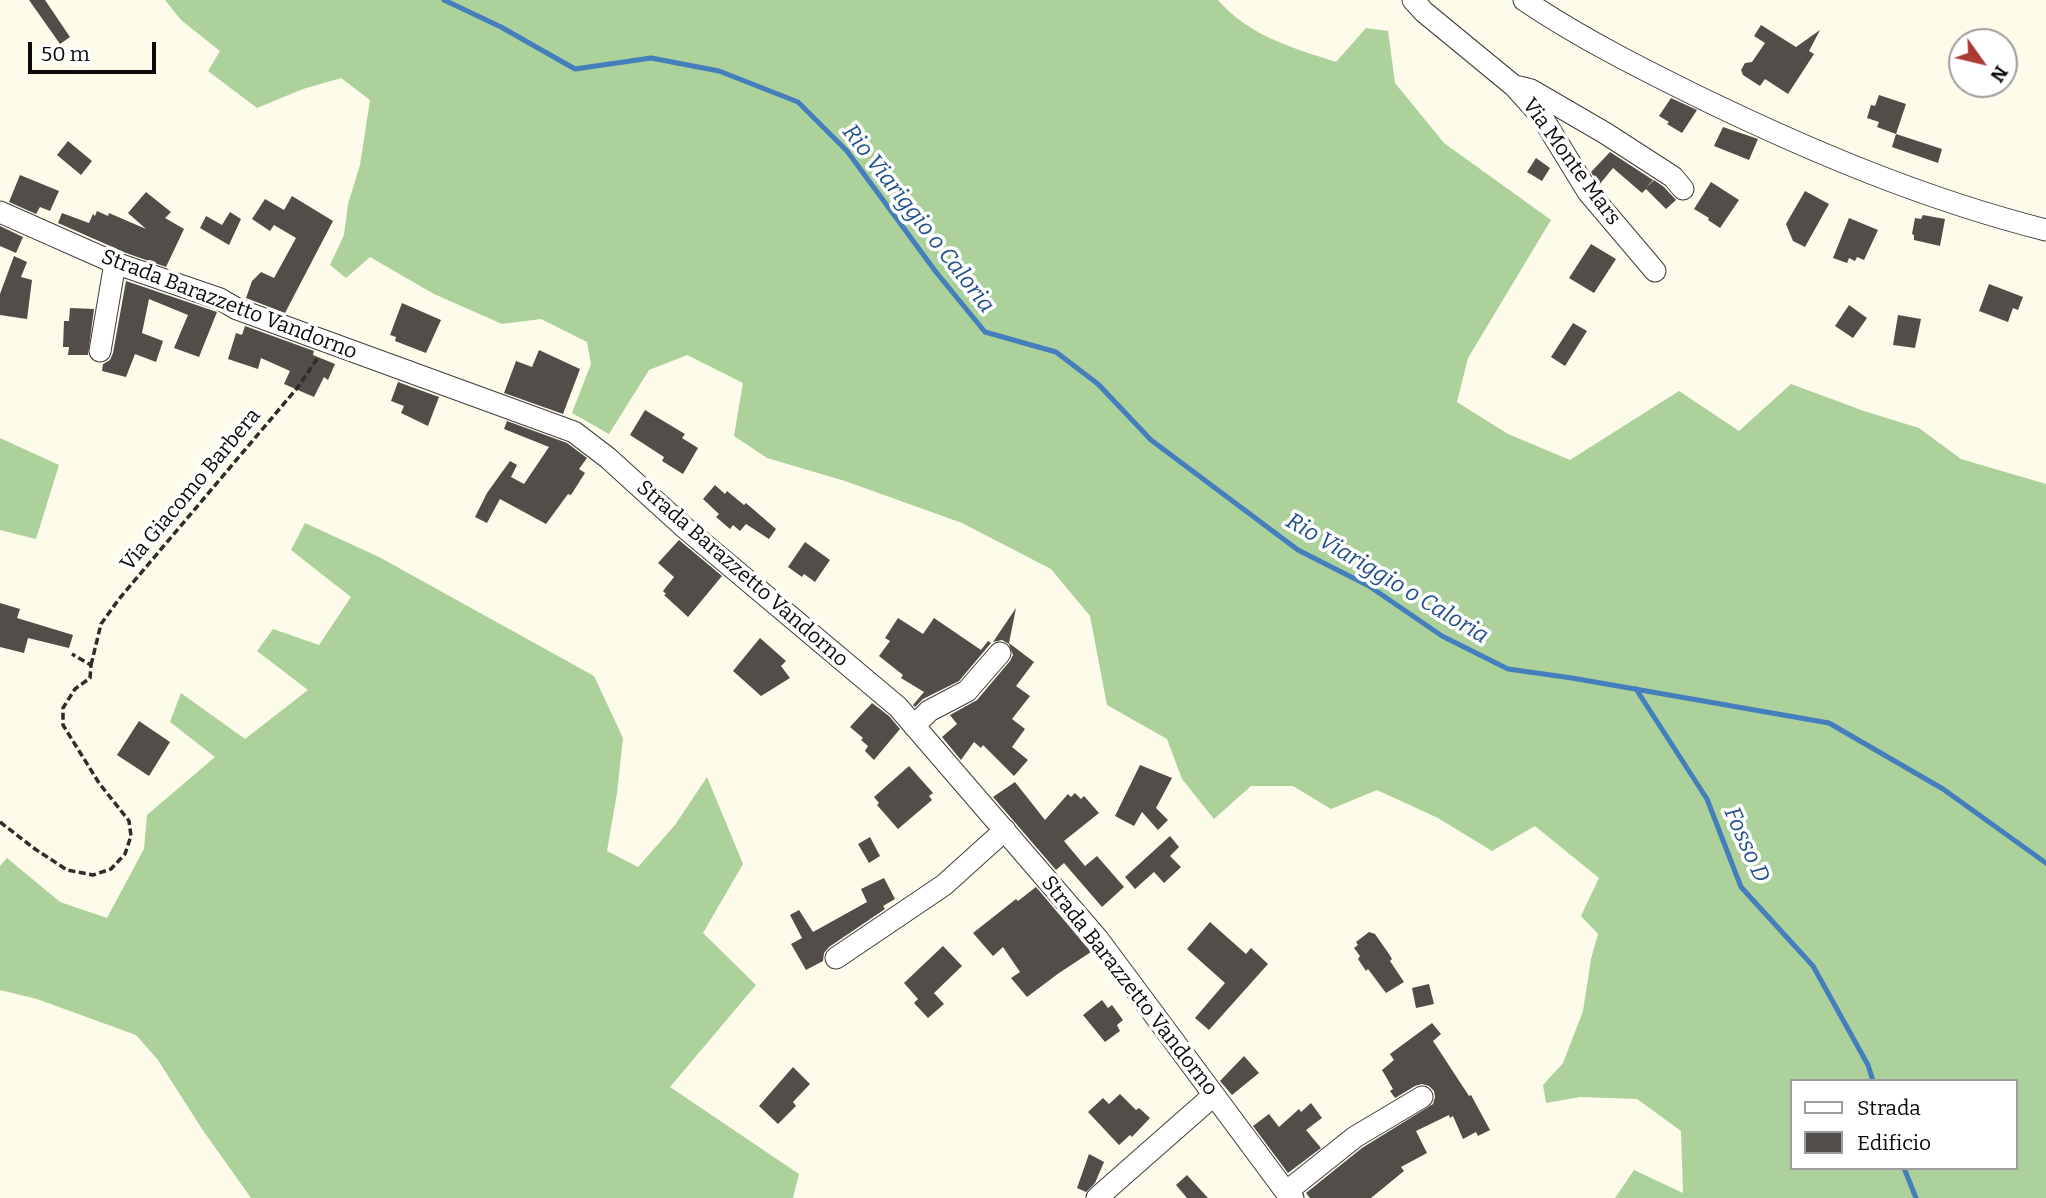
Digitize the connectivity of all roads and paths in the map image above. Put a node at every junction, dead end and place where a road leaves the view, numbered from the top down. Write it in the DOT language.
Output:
graph roads {
  1 [pos="1413,0"];
  2 [pos="1524,0"];
  3 [pos="1514,86"];
  4 [pos="1683,189"];
  5 [pos="0,212"];
  6 [pos="2046,230"];
  7 [pos="115,263"];
  8 [pos="1655,271"];
  9 [pos="328,342"];
  10 [pos="100,351"];
  11 [pos="1000,653"];
  12 [pos="72,654"];
  13 [pos="91,665"];
  14 [pos="914,726"];
  15 [pos="0,822"];
  16 [pos="1005,830"];
  17 [pos="836,958"];
  18 [pos="1214,1096"];
  19 [pos="1422,1097"];
  20 [pos="1289,1195"];
  21 [pos="1097,1198"];
  1 -- 3 [label="street, Via Monte Mars"];
  2 -- 6 [label="street"];
  3 -- 4 [label="street, Via Monte Mars"];
  3 -- 8 [label="street, Via Monte Mars"];
  5 -- 7 [label="street, Strada Barazzetto Vandorno"];
  7 -- 9 [label="street, Strada Barazzetto Vandorno"];
  7 -- 10 [label="street"];
  9 -- 13 [label="path, Via Giacomo Barbera"];
  9 -- 14 [label="street, Strada Barazzetto Vandorno"];
  11 -- 14 [label="street"];
  12 -- 13 [label="path"];
  13 -- 15 [label="path, Via Giacomo Barbera"];
  14 -- 16 [label="street, Strada Barazzetto Vandorno"];
  16 -- 17 [label="street"];
  16 -- 18 [label="street, Strada Barazzetto Vandorno"];
  18 -- 20 [label="street, Strada Barazzetto Vandorno"];
  18 -- 21 [label="street"];
  19 -- 20 [label="street"];
}
